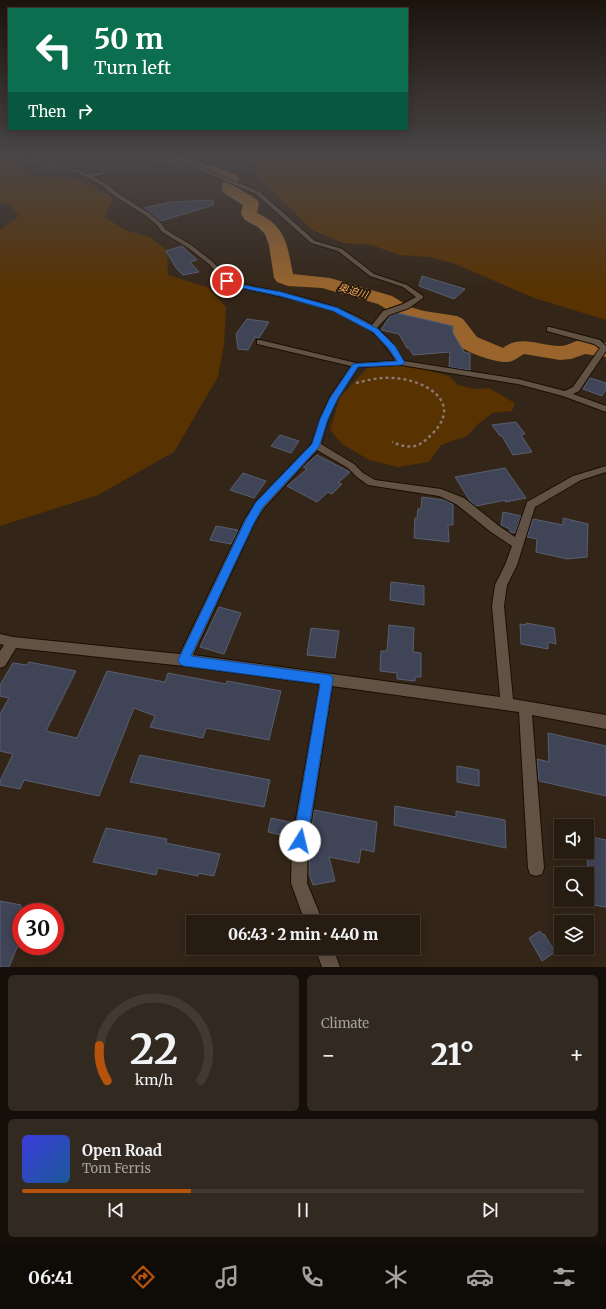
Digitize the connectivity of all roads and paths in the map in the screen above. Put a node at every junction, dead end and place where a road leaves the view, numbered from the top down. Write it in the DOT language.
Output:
graph roads {
  1 [pos="128,202"];
  2 [pos="240,202"];
  3 [pos="268,202"];
  4 [pos="270,244"];
  5 [pos="373,328"];
  6 [pos="550,329"];
  7 [pos="260,342"];
  8 [pos="401,363"];
  9 [pos="356,365"];
  10 [pos="340,387"];
  11 [pos="566,394"];
  12 [pos="606,409"];
  13 [pos="392,442"];
  14 [pos="316,445"];
  15 [pos="606,469"];
  16 [pos="518,544"];
  17 [pos="6,640"];
  18 [pos="184,660"];
  19 [pos="0,662"];
  20 [pos="327,679"];
  21 [pos="507,704"];
  22 [pos="525,707"];
  23 [pos="606,722"];
  24 [pos="536,868"];
  25 [pos="311,915"];
  26 [pos="327,955"];
  27 [pos="331,967"];
  1 -- 5 [label="street"];
  2 -- 4 [label="path"];
  3 -- 5 [label="street"];
  5 -- 8 [label="street"];
  6 -- 11 [label="street"];
  7 -- 9 [label="street"];
  8 -- 9 [label="street"];
  8 -- 11 [label="street"];
  9 -- 10 [label="street"];
  10 -- 13 [label="path"];
  10 -- 14 [label="street"];
  11 -- 12 [label="street"];
  14 -- 16 [label="street"];
  14 -- 18 [label="street"];
  15 -- 16 [label="street"];
  16 -- 21 [label="street"];
  17 -- 18 [label="street"];
  17 -- 19 [label="street"];
  18 -- 20 [label="street"];
  20 -- 21 [label="street"];
  20 -- 25 [label="street"];
  21 -- 22 [label="street"];
  22 -- 23 [label="street"];
  22 -- 24 [label="street"];
  26 -- 27 [label="street"];
}
